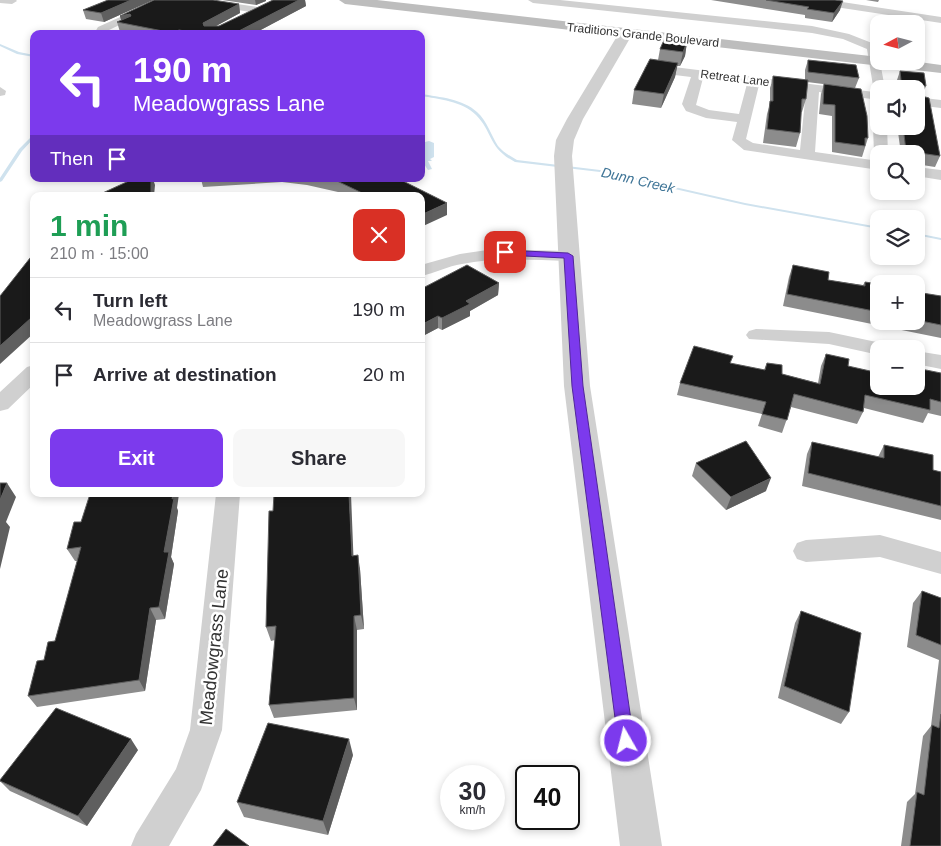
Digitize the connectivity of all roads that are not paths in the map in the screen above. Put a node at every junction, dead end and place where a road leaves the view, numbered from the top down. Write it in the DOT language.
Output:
graph roads {
  1 [pos="0,0"];
  2 [pos="166,0"];
  3 [pos="189,0"];
  4 [pos="345,0"];
  5 [pos="533,0"];
  6 [pos="809,0"];
  7 [pos="12,1"];
  8 [pos="362,1"];
  9 [pos="242,18"];
  10 [pos="941,20"];
  11 [pos="102,30"];
  12 [pos="626,33"];
  13 [pos="870,45"];
  14 [pos="870,61"];
  15 [pos="925,67"];
  16 [pos="650,68"];
  17 [pos="941,69"];
  18 [pos="698,74"];
  19 [pos="754,81"];
  20 [pos="813,88"];
  21 [pos="870,95"];
  22 [pos="925,102"];
  23 [pos="941,104"];
  24 [pos="744,119"];
  25 [pos="807,155"];
  26 [pos="870,165"];
  27 [pos="925,172"];
  28 [pos="941,174"];
  29 [pos="568,256"];
  30 [pos="425,270"];
  31 [pos="756,335"];
  32 [pos="870,347"];
  33 [pos="925,359"];
  34 [pos="941,362"];
  35 [pos="30,376"];
  36 [pos="0,404"];
  37 [pos="228,497"];
  38 [pos="806,551"];
  39 [pos="941,563"];
  40 [pos="148,846"];
  41 [pos="641,846"];
  1 -- 7 [label="street"];
  2 -- 11 [label="street"];
  3 -- 9 [label="street"];
  4 -- 8 [label="main road, Traditions Grande Boulevard"];
  5 -- 13 [label="street"];
  6 -- 10 [label="street"];
  8 -- 12 [label="main road, Traditions Grande Boulevard"];
  12 -- 14 [label="main road, Traditions Grande Boulevard"];
  12 -- 29 [label="street"];
  15 -- 17 [label="main road, Traditions Grande Boulevard"];
  16 -- 18 [label="street, Retreat Lane"];
  18 -- 19 [label="street, Retreat Lane"];
  18 -- 24 [label="street"];
  19 -- 20 [label="street, Retreat Lane"];
  19 -- 24 [label="street"];
  20 -- 21 [label="street, Retreat Lane"];
  20 -- 25 [label="street"];
  22 -- 23 [label="street"];
  24 -- 25 [label="street"];
  25 -- 26 [label="street"];
  27 -- 28 [label="street"];
  29 -- 30 [label="street"];
  29 -- 41 [label="street"];
  31 -- 32 [label="street"];
  33 -- 34 [label="street"];
  35 -- 36 [label="street"];
  37 -- 40 [label="street, Meadowgrass Lane"];
  38 -- 39 [label="street"];
}
